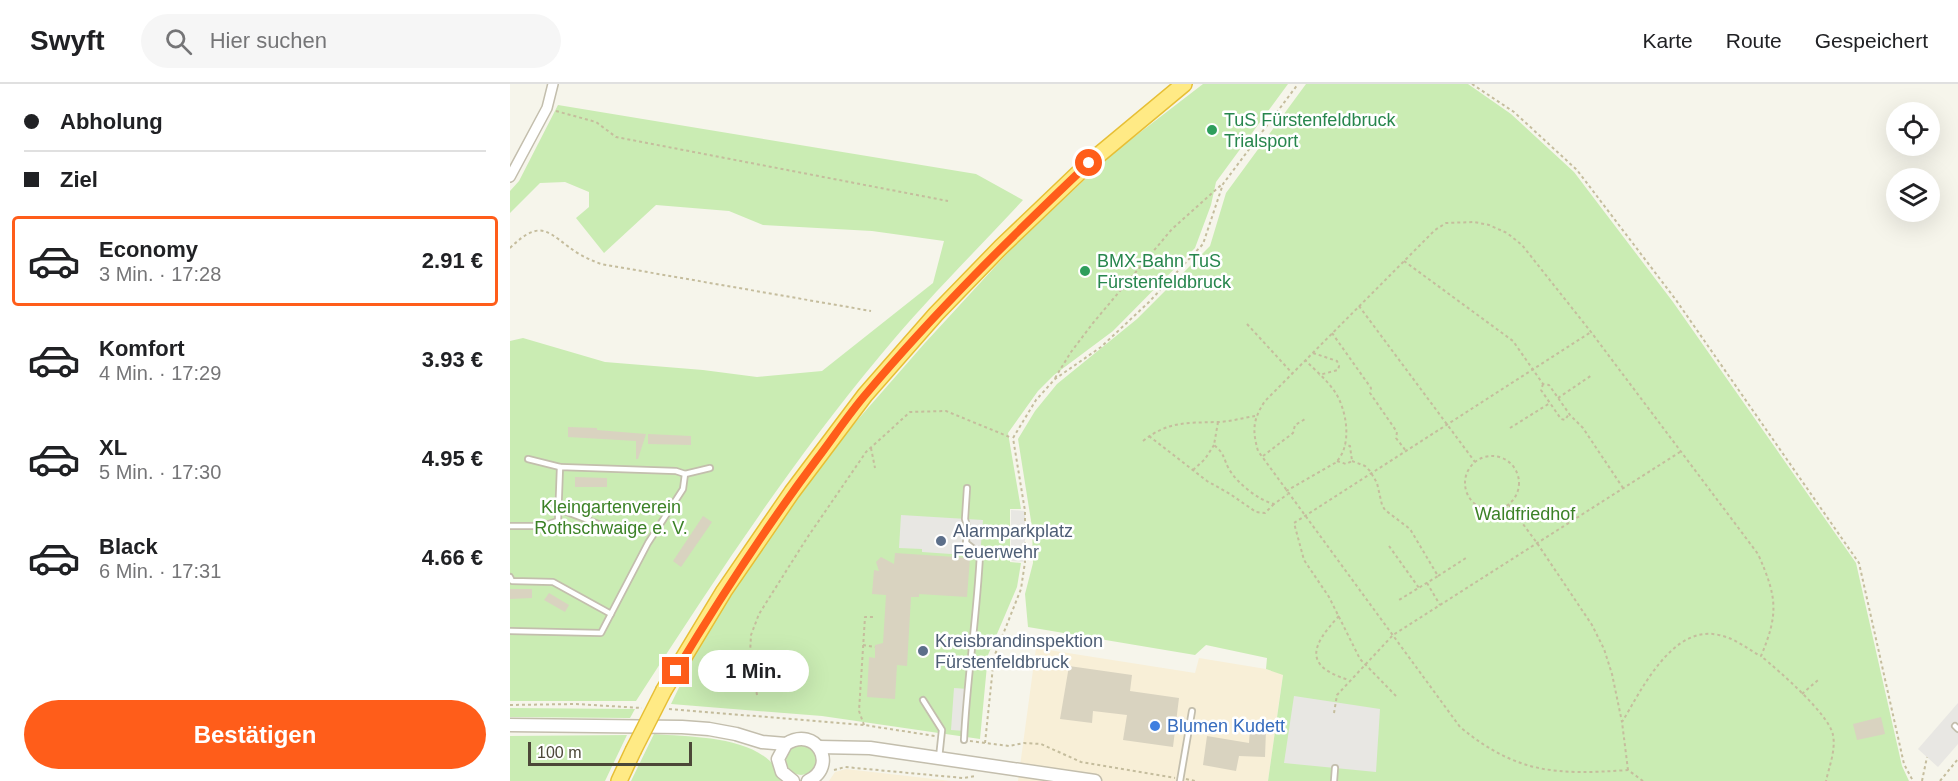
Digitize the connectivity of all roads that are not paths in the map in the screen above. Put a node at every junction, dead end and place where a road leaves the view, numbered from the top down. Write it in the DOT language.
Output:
graph roads {
  1 [pos="553,84"];
  2 [pos="1184,84"];
  3 [pos="510,177"];
  4 [pos="528,459"];
  5 [pos="560,466"];
  6 [pos="710,468"];
  7 [pos="685,474"];
  8 [pos="967,488"];
  9 [pos="559,508"];
  10 [pos="601,525"];
  11 [pos="510,526"];
  12 [pos="510,578"];
  13 [pos="611,614"];
  14 [pos="510,631"];
  15 [pos="923,700"];
  16 [pos="1192,711"];
  17 [pos="510,725"];
  18 [pos="964,740"];
  19 [pos="762,742"];
  20 [pos="786,744"];
  21 [pos="819,747"];
  22 [pos="846,749"];
  23 [pos="939,758"];
  24 [pos="778,759"];
  25 [pos="1335,768"];
  26 [pos="826,769"];
  27 [pos="1035,777"];
  28 [pos="1180,780"];
  29 [pos="619,781"];
  30 [pos="792,781"];
  31 [pos="809,781"];
  32 [pos="1095,781"];
  33 [pos="1334,781"];
  1 -- 3 [label="street"];
  2 -- 29 [label="highway, bridge"];
  4 -- 5 [label="lane"];
  5 -- 7 [label="lane"];
  5 -- 9 [label="lane"];
  6 -- 7 [label="lane"];
  7 -- 13 [label="lane"];
  8 -- 18 [label="lane"];
  9 -- 10 [label="lane"];
  9 -- 11 [label="lane"];
  12 -- 13 [label="lane"];
  13 -- 14 [label="lane"];
  15 -- 23 [label="lane"];
  16 -- 28 [label="lane"];
  17 -- 19 [label="street"];
  19 -- 20 [label="street"];
  19 -- 24 [label="street"];
  20 -- 21 [label="street"];
  20 -- 24 [label="street"];
  21 -- 22 [label="street"];
  21 -- 26 [label="street"];
  22 -- 23 [label="street"];
  22 -- 26 [label="street"];
  23 -- 27 [label="street"];
  24 -- 30 [label="street"];
  25 -- 33 [label="lane"];
  26 -- 31 [label="street"];
  27 -- 32 [label="street"];
}
